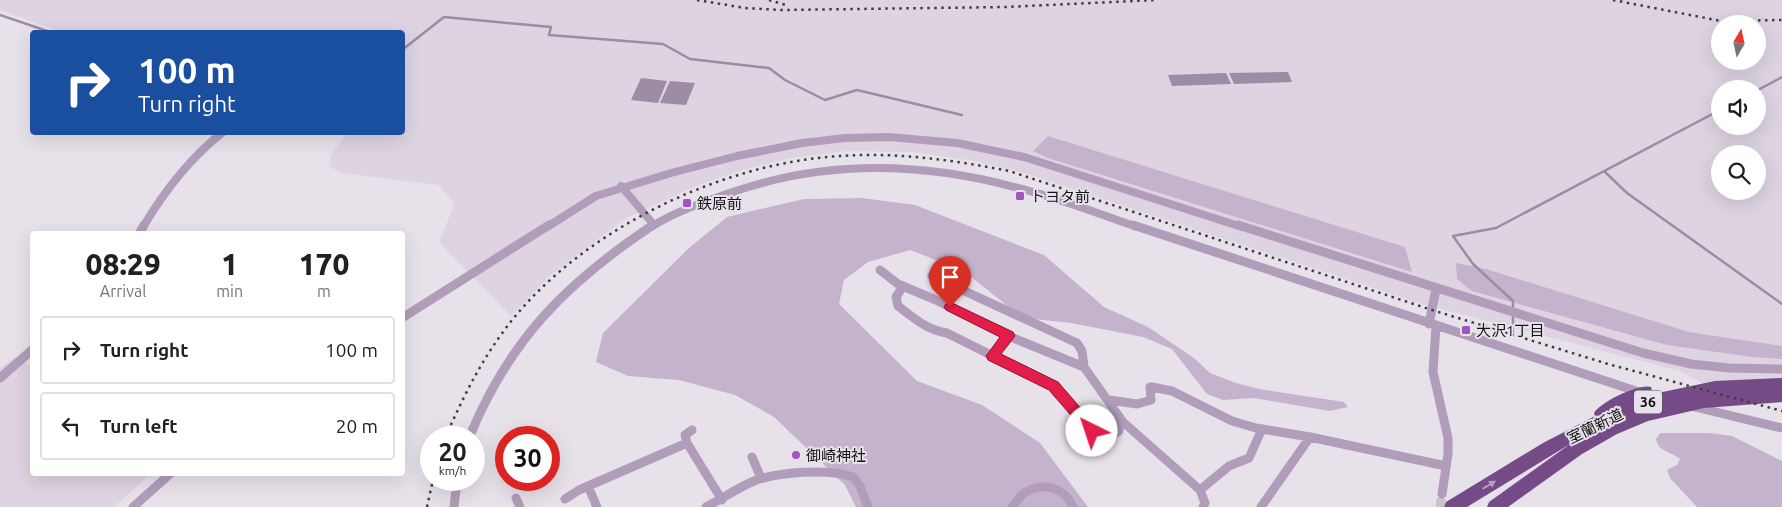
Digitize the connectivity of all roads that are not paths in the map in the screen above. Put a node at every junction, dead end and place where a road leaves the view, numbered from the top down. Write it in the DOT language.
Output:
graph roads {
  1 [pos="219,135"];
  2 [pos="622,186"];
  3 [pos="654,225"];
  4 [pos="141,231"];
  5 [pos="880,270"];
  6 [pos="932,276"];
  7 [pos="903,286"];
  8 [pos="1436,289"];
  9 [pos="405,316"];
  10 [pos="1432,325"];
  11 [pos="1009,336"];
  12 [pos="30,352"];
  13 [pos="992,356"];
  14 [pos="1084,367"];
  15 [pos="1782,369"];
  16 [pos="1782,377"];
  17 [pos="0,378"];
  18 [pos="1782,386"];
  19 [pos="1782,395"];
  20 [pos="1109,400"];
  21 [pos="1782,403"];
  22 [pos="1118,414"];
  23 [pos="1591,424"];
  24 [pos="473,426"];
  25 [pos="1782,428"];
  26 [pos="1262,429"];
  27 [pos="692,430"];
  28 [pos="1310,437"];
  29 [pos="687,443"];
  30 [pos="752,457"];
  31 [pos="1446,466"];
  32 [pos="1552,466"];
  33 [pos="168,476"];
  34 [pos="761,478"];
  35 [pos="588,486"];
  36 [pos="1200,490"];
  37 [pos="456,491"];
  38 [pos="1442,494"];
  39 [pos="565,499"];
  40 [pos="722,500"];
  41 [pos="133,507"];
  42 [pos="454,507"];
  43 [pos="597,507"];
  44 [pos="706,507"];
  45 [pos="868,507"];
  46 [pos="1012,507"];
  47 [pos="1073,507"];
  48 [pos="1204,507"];
  49 [pos="1261,507"];
  50 [pos="1452,507"];
  51 [pos="1495,507"];
  1 -- 4 [label="street"];
  2 -- 3 [label="street"];
  2 -- 8 [label="street"];
  2 -- 9 [label="street"];
  3 -- 10 [label="street"];
  3 -- 24 [label="street"];
  5 -- 7 [label="street"];
  6 -- 14 [label="street"];
  7 -- 11 [label="street"];
  7 -- 13 [label="street"];
  8 -- 10 [label="street"];
  8 -- 15 [label="street"];
  10 -- 25 [label="street"];
  10 -- 31 [label="street"];
  11 -- 13 [label="street"];
  11 -- 14 [label="street"];
  12 -- 17 [label="street"];
  13 -- 22 [label="street"];
  14 -- 20 [label="street"];
  16 -- 23 [label="highway"];
  18 -- 23 [label="highway, 室蘭新道 / 36"];
  19 -- 32 [label="highway, 室蘭新道 / 36"];
  20 -- 22 [label="street"];
  20 -- 26 [label="street"];
  21 -- 32 [label="highway"];
  22 -- 36 [label="street"];
  50 -- 23 [label="highway, 室蘭新道 / 36, one-way"];
  26 -- 28 [label="street"];
  26 -- 36 [label="street"];
  27 -- 29 [label="street"];
  28 -- 31 [label="street"];
  28 -- 49 [label="street"];
  29 -- 35 [label="street"];
  29 -- 40 [label="street"];
  30 -- 34 [label="street"];
  31 -- 38 [label="street"];
  32 -- 51 [label="highway, 室蘭新道 / 36"];
  33 -- 41 [label="street"];
  34 -- 40 [label="street"];
  34 -- 45 [label="street"];
  35 -- 39 [label="street"];
  35 -- 43 [label="street"];
  36 -- 48 [label="street"];
  37 -- 42 [label="street"];
  40 -- 44 [label="street"];
  46 -- 47 [label="street"];
}
